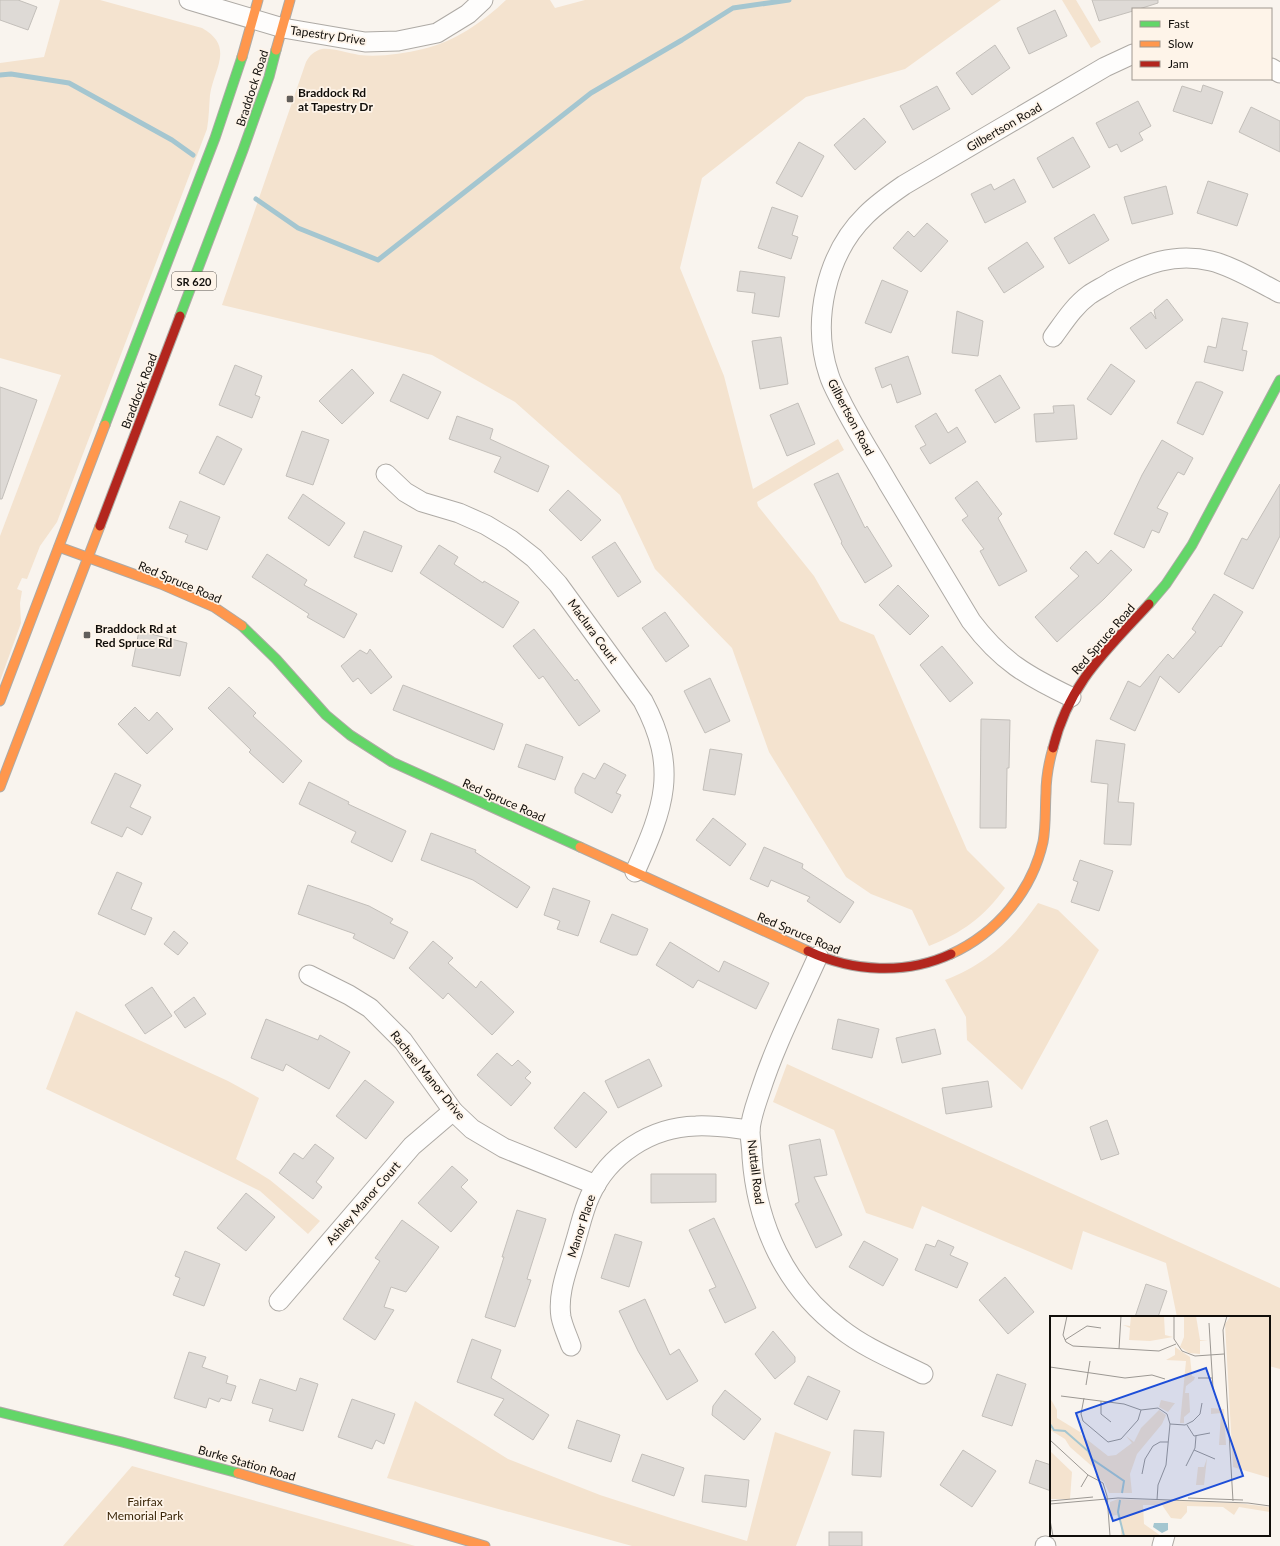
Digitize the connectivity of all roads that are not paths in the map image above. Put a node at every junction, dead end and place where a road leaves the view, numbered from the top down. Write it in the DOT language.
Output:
graph roads {
  1 [pos="189,0"];
  2 [pos="258,0"];
  3 [pos="290,0"];
  4 [pos="482,0"];
  5 [pos="253,19"];
  6 [pos="283,28"];
  7 [pos="1132,54"];
  8 [pos="1280,293"];
  9 [pos="1053,337"];
  10 [pos="1280,380"];
  11 [pos="386,474"];
  12 [pos="59,548"];
  13 [pos="88,558"];
  14 [pos="1071,697"];
  15 [pos="0,701"];
  16 [pos="0,787"];
  17 [pos="635,872"];
  18 [pos="818,956"];
  19 [pos="309,975"];
  20 [pos="453,1111"];
  21 [pos="750,1130"];
  22 [pos="596,1185"];
  23 [pos="279,1301"];
  24 [pos="571,1346"];
  25 [pos="923,1374"];
  26 [pos="0,1412"];
  27 [pos="1165,1536"];
  28 [pos="485,1546"];
  29 [pos="1162,1546"];
  1 -- 5 [label="street, Tapestry Drive"];
  2 -- 5 [label="street, Braddock Road / SR 620"];
  3 -- 6 [label="street, Braddock Road / SR 620"];
  4 -- 6 [label="street, Tapestry Drive"];
  5 -- 6 [label="street, Tapestry Drive"];
  5 -- 12 [label="street, Braddock Road / SR 620"];
  6 -- 13 [label="street, Braddock Road / SR 620"];
  7 -- 14 [label="street, Gilbertson Road"];
  8 -- 9 [label="street"];
  10 -- 14 [label="street, Red Spruce Road"];
  11 -- 17 [label="street, Maclura Court"];
  12 -- 13 [label="street, Red Spruce Road"];
  12 -- 15 [label="street, Braddock Road / SR 620"];
  13 -- 16 [label="street, Braddock Road / SR 620"];
  13 -- 17 [label="street, Red Spruce Road"];
  14 -- 18 [label="street, Red Spruce Road"];
  17 -- 18 [label="street, Red Spruce Road"];
  18 -- 21 [label="street, Nuttall Road"];
  19 -- 20 [label="street, Rachael Manor Drive"];
  20 -- 22 [label="street, Rachael Manor Drive"];
  20 -- 23 [label="street, Ashley Manor Court"];
  21 -- 22 [label="street, Manor Place"];
  21 -- 25 [label="street, Nuttall Road"];
  22 -- 24 [label="street, Manor Place"];
  26 -- 28 [label="street, Burke Station Road"];
  27 -- 29 [label="street"];
}
